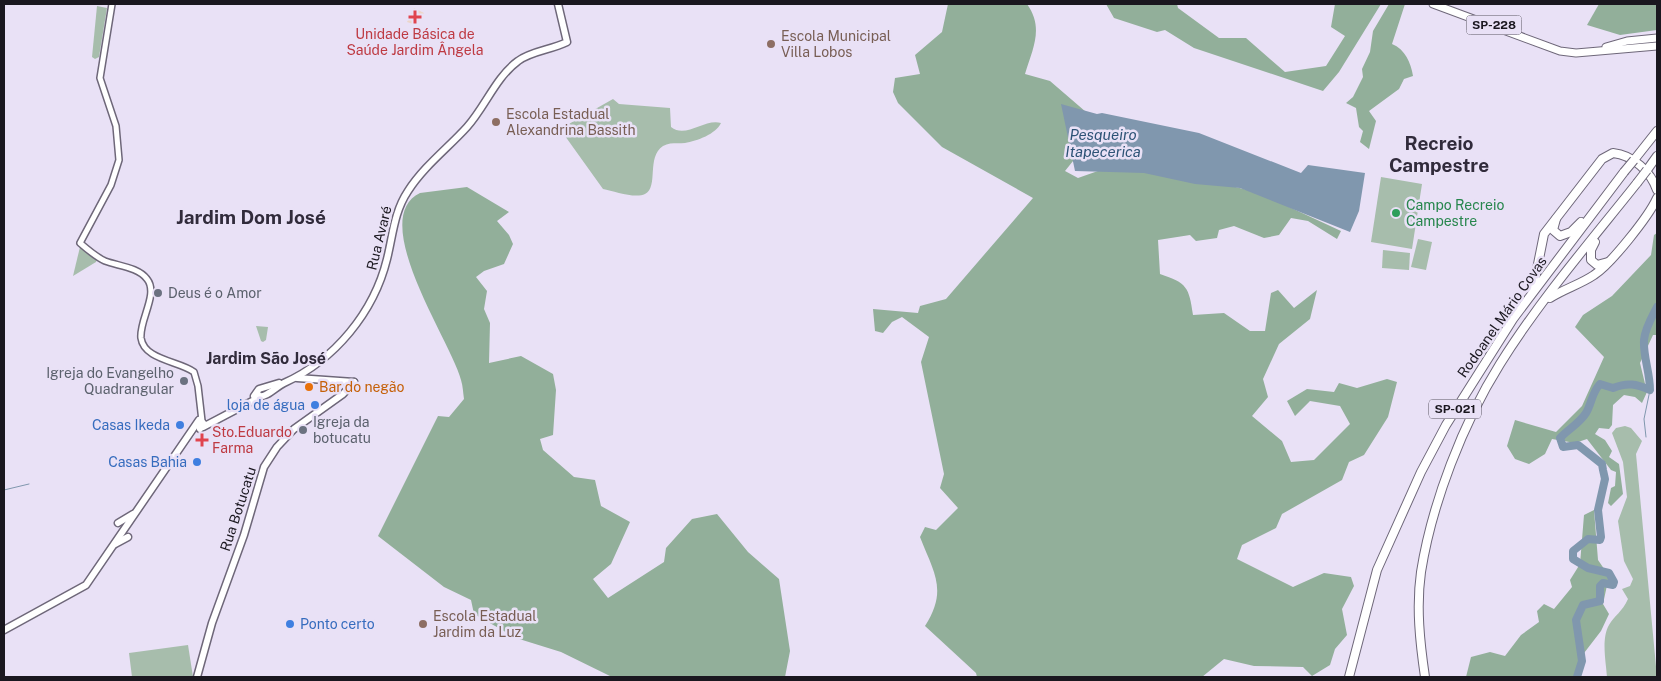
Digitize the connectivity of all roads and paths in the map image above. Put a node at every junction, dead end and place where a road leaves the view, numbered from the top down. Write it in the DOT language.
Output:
graph roads {
  1 [pos="112,4"];
  2 [pos="558,4"];
  3 [pos="1433,4"];
  4 [pos="1657,38"];
  5 [pos="1656,45"];
  6 [pos="1593,50"];
  7 [pos="1657,131"];
  8 [pos="1657,156"];
  9 [pos="1657,190"];
  10 [pos="1657,198"];
  11 [pos="1596,209"];
  12 [pos="1557,215"];
  13 [pos="1605,223"];
  14 [pos="1610,261"];
  15 [pos="1532,294"];
  16 [pos="1544,302"];
  17 [pos="297,378"];
  18 [pos="200,424"];
  19 [pos="133,514"];
  20 [pos="118,522"];
  21 [pos="128,537"];
  22 [pos="115,544"];
  23 [pos="4,630"];
  24 [pos="197,677"];
  25 [pos="1348,677"];
  26 [pos="1425,677"];
  1 -- 18 [label="street"];
  2 -- 17 [label="main road, Rua Avaré"];
  3 -- 6 [label="main road, SP-228"];
  4 -- 6 [label="main road"];
  5 -- 6 [label="main road, SP-228"];
  7 -- 11 [label="highway, Rodoanel Mário Covas / SP-021, bridge"];
  8 -- 13 [label="highway, Rodoanel Mário Covas / SP-021, bridge"];
  9 -- 12 [label="highway"];
  10 -- 14 [label="highway"];
  11 -- 12 [label="highway"];
  11 -- 15 [label="highway, Rodoanel Mário Covas / SP-021"];
  12 -- 15 [label="highway"];
  13 -- 14 [label="highway"];
  13 -- 16 [label="highway, Rodoanel Mário Covas / SP-021"];
  14 -- 16 [label="highway"];
  15 -- 25 [label="highway, Rodoanel Mário Covas / SP-021"];
  16 -- 26 [label="highway, Rodoanel Mário Covas / SP-021"];
  17 -- 18 [label="main road, Rua Avaré"];
  17 -- 24 [label="main road, Rua Botucatu"];
  18 -- 19 [label="main road"];
  19 -- 20 [label="main road"];
  19 -- 22 [label="main road"];
  21 -- 22 [label="main road"];
  22 -- 23 [label="main road"];
}
